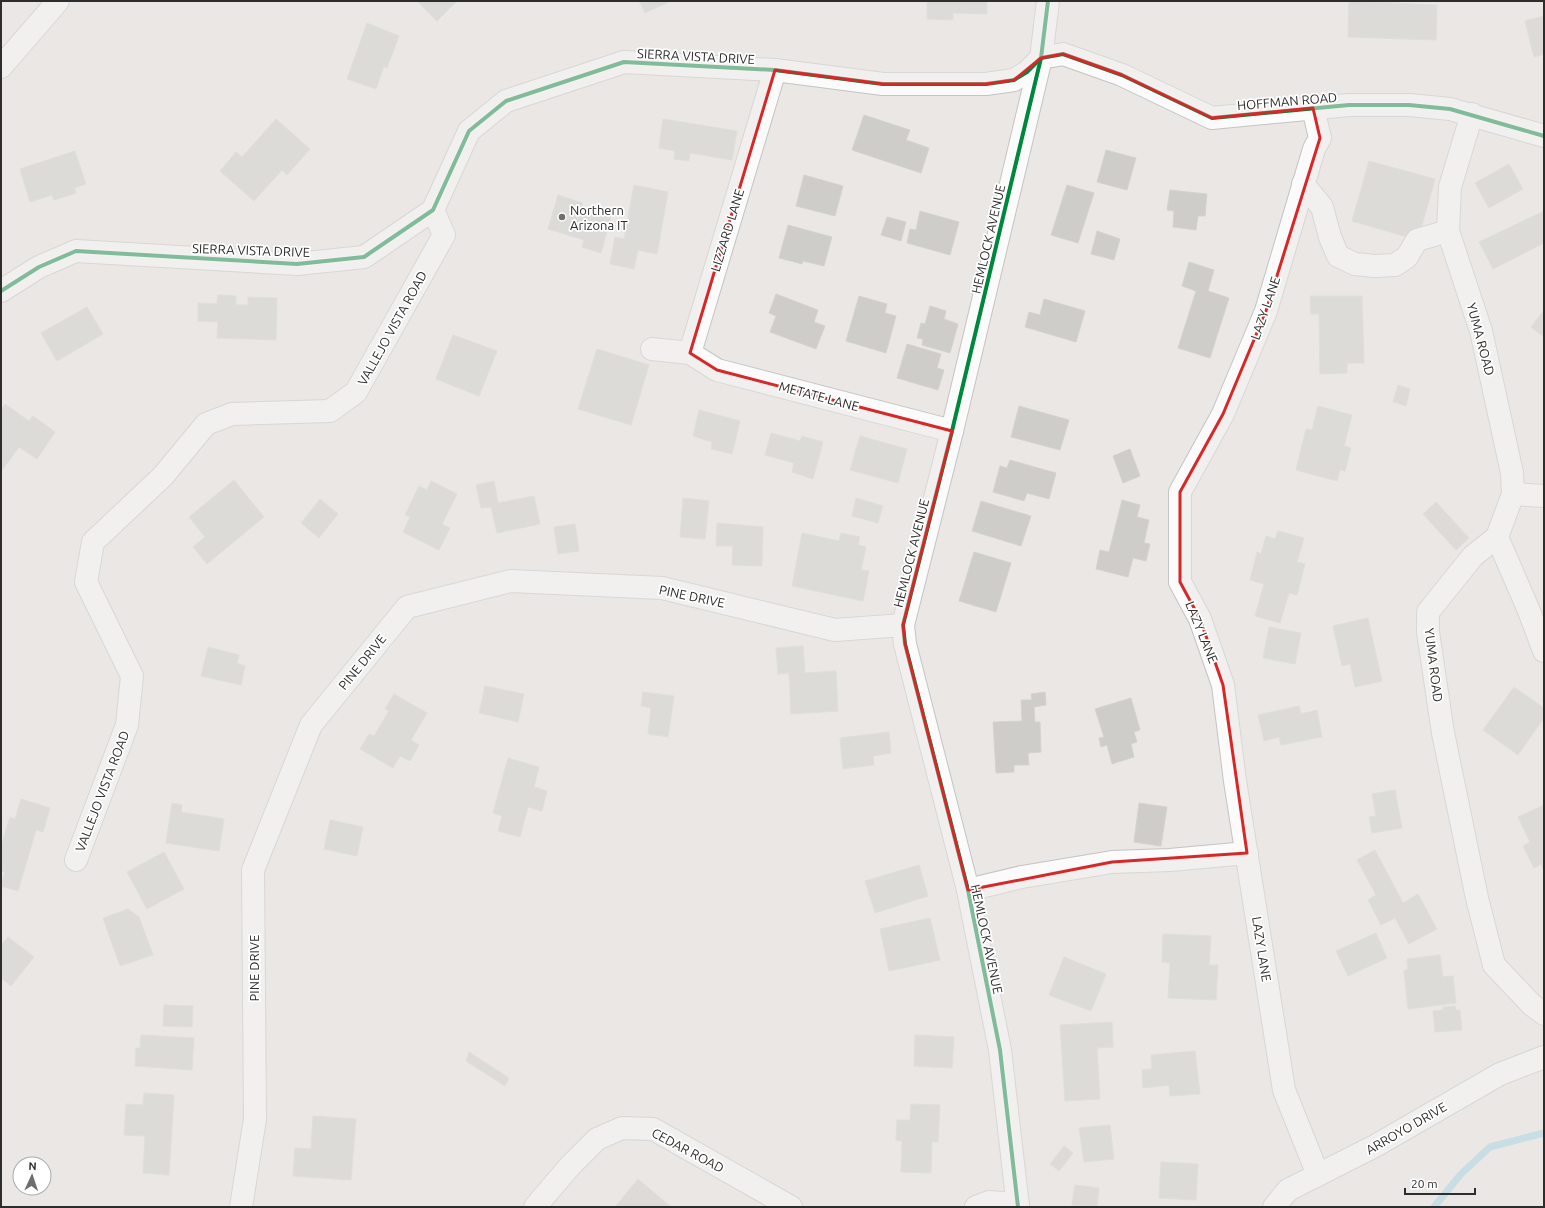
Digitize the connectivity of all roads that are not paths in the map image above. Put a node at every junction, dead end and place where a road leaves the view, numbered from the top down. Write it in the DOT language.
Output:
graph roads {
  1 [pos="58,1"];
  2 [pos="1048,1"];
  3 [pos="1041,58"];
  4 [pos="1,68"];
  5 [pos="775,70"];
  6 [pos="1313,108"];
  7 [pos="1472,114"];
  8 [pos="1544,136"];
  9 [pos="1303,184"];
  10 [pos="433,210"];
  11 [pos="1448,231"];
  12 [pos="1,291"];
  13 [pos="652,349"];
  14 [pos="690,353"];
  15 [pos="952,431"];
  16 [pos="1513,494"];
  17 [pos="1544,496"];
  18 [pos="1497,537"];
  19 [pos="903,625"];
  20 [pos="1544,651"];
  21 [pos="1247,853"];
  22 [pos="76,860"];
  23 [pos="968,890"];
  24 [pos="1544,1014"];
  25 [pos="1544,1057"];
  26 [pos="1318,1175"];
  27 [pos="1018,1206"];
  28 [pos="241,1207"];
  29 [pos="535,1207"];
  30 [pos="791,1207"];
  31 [pos="976,1207"];
  32 [pos="1274,1207"];
  1 -- 4 [label="street"];
  2 -- 3 [label="street, HEMLOCK AVENUE"];
  3 -- 5 [label="street, SIERRA VISTA DRIVE"];
  3 -- 6 [label="street, HOFFMAN ROAD"];
  3 -- 15 [label="street, HEMLOCK AVENUE"];
  5 -- 10 [label="street, SIERRA VISTA DRIVE"];
  5 -- 14 [label="street, LIZZARD LANE"];
  6 -- 7 [label="street, HOFFMAN ROAD"];
  6 -- 9 [label="street, LAZY LANE"];
  7 -- 8 [label="street, HOFFMAN ROAD"];
  7 -- 11 [label="street, YUMA ROAD"];
  9 -- 11 [label="street"];
  9 -- 21 [label="street, LAZY LANE"];
  10 -- 12 [label="street, SIERRA VISTA DRIVE"];
  10 -- 22 [label="street, VALLEJO VISTA ROAD"];
  11 -- 16 [label="street, YUMA ROAD"];
  13 -- 14 [label="street"];
  14 -- 15 [label="street, METATE LANE"];
  15 -- 19 [label="street, HEMLOCK AVENUE"];
  16 -- 17 [label="street"];
  16 -- 18 [label="street, YUMA ROAD"];
  18 -- 20 [label="street"];
  18 -- 24 [label="street, YUMA ROAD"];
  19 -- 23 [label="street, HEMLOCK AVENUE"];
  19 -- 28 [label="street, PINE DRIVE"];
  21 -- 23 [label="street"];
  21 -- 26 [label="street, LAZY LANE"];
  23 -- 27 [label="street, HEMLOCK AVENUE"];
  25 -- 26 [label="street, ARROYO DRIVE"];
  26 -- 32 [label="street, ARROYO DRIVE"];
  27 -- 31 [label="street"];
  29 -- 30 [label="street, CEDAR ROAD"];
}
